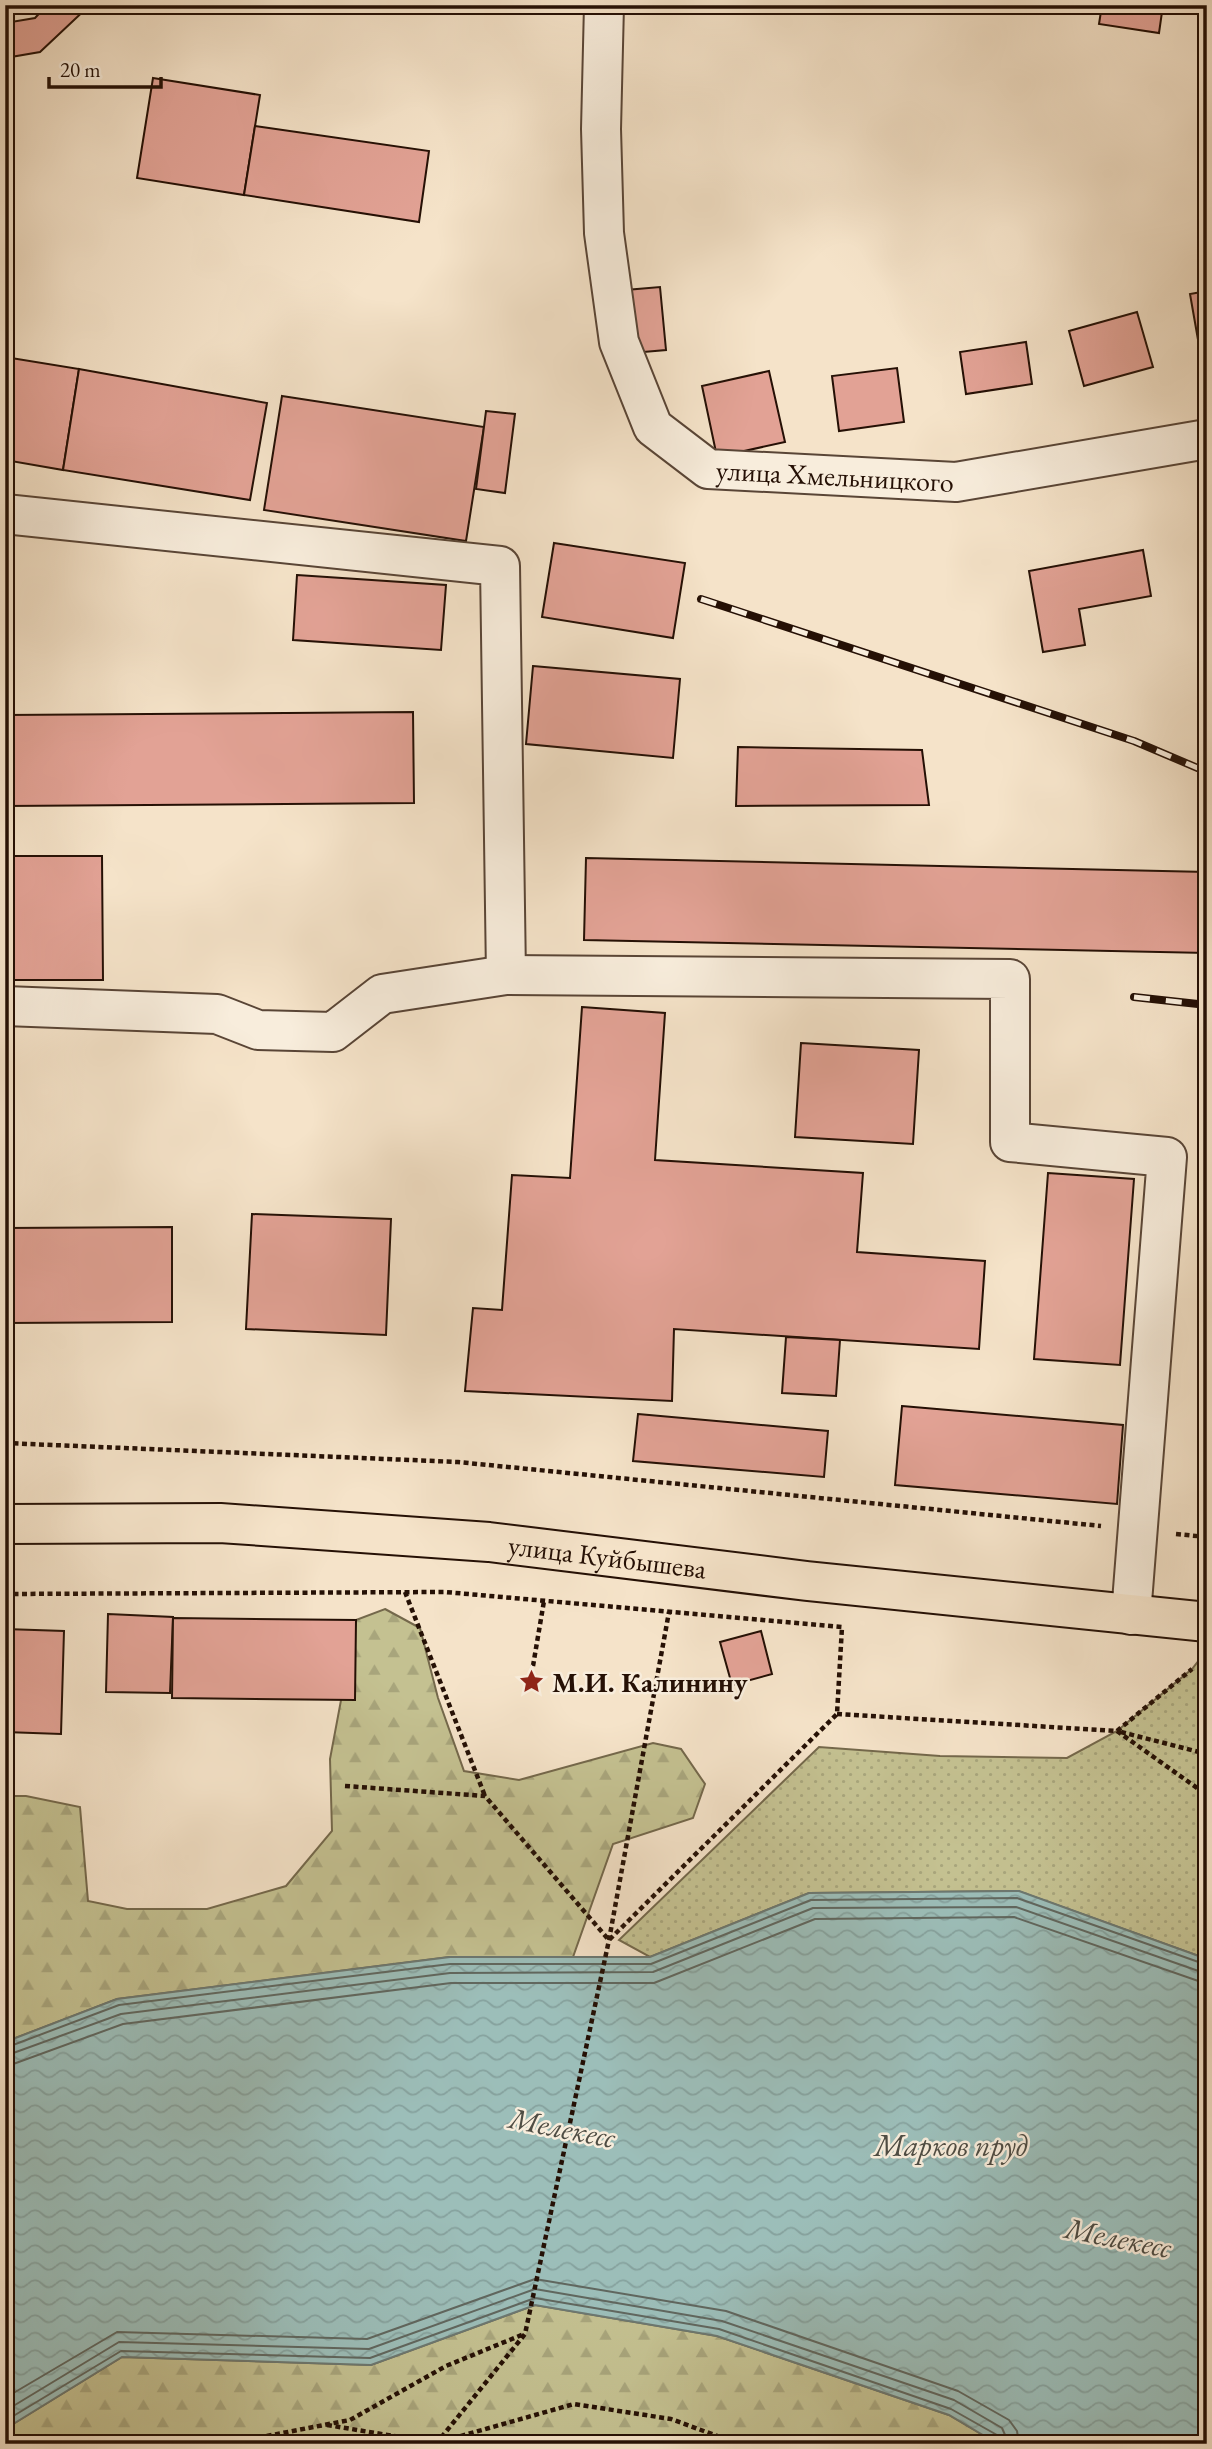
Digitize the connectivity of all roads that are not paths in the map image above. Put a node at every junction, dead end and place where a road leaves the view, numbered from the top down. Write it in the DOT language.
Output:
graph roads {
  1 [pos="604,5"];
  2 [pos="1207,439"];
  3 [pos="5,514"];
  4 [pos="506,975"];
  5 [pos="5,1006"];
  6 [pos="5,1524"];
  7 [pos="1131,1615"];
  8 [pos="1207,1622"];
  1 -- 2 [label="street, улица Хмельницкого"];
  3 -- 4 [label="street"];
  4 -- 5 [label="street"];
  4 -- 7 [label="street"];
  6 -- 7 [label="main road, улица Куйбышева"];
  7 -- 8 [label="main road, улица Куйбышева"];
}
